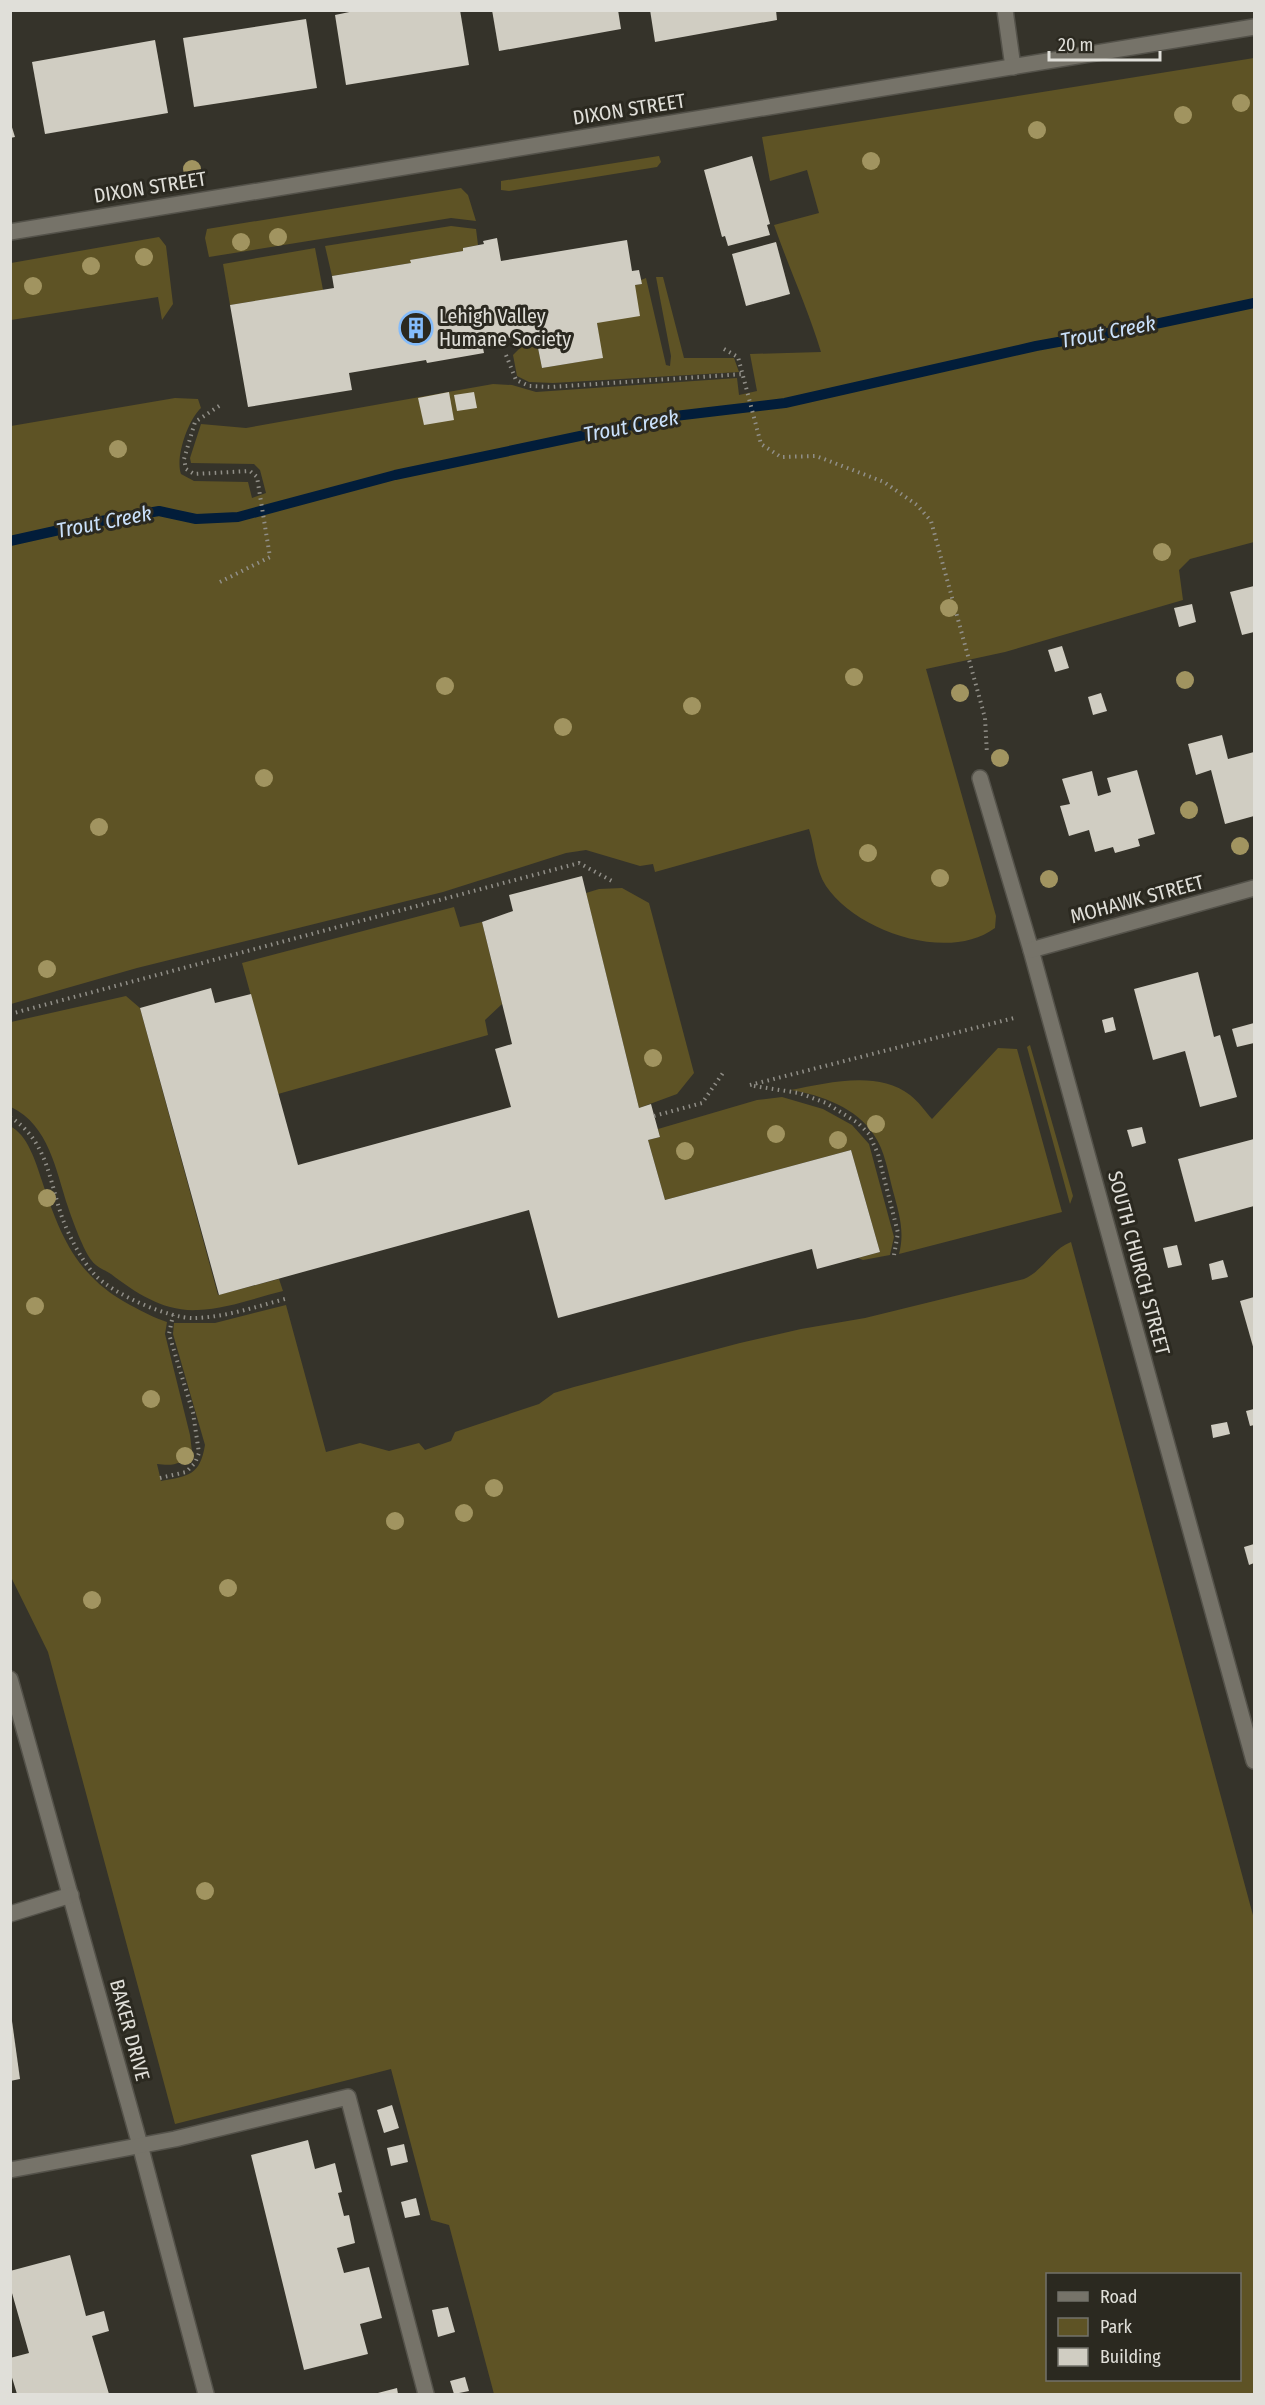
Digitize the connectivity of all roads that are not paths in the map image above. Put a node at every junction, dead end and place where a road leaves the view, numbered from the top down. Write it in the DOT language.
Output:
graph roads {
  1 [pos="1005,10"];
  2 [pos="1254,27"];
  3 [pos="1013,67"];
  4 [pos="10,232"];
  5 [pos="981,778"];
  6 [pos="1254,888"];
  7 [pos="1031,950"];
  8 [pos="10,1679"];
  9 [pos="1254,1761"];
  10 [pos="71,1895"];
  11 [pos="10,1914"];
  12 [pos="140,2145"];
  13 [pos="10,2170"];
  14 [pos="206,2394"];
  15 [pos="426,2394"];
  1 -- 3 [label="street"];
  2 -- 3 [label="street, DIXON STREET"];
  3 -- 4 [label="street, DIXON STREET"];
  5 -- 7 [label="street, SOUTH CHURCH STREET"];
  6 -- 7 [label="street, MOHAWK STREET"];
  7 -- 9 [label="street, SOUTH CHURCH STREET"];
  8 -- 10 [label="street, BAKER DRIVE"];
  10 -- 11 [label="street"];
  10 -- 12 [label="street, BAKER DRIVE"];
  12 -- 13 [label="street"];
  12 -- 14 [label="street, BAKER DRIVE"];
  12 -- 15 [label="street"];
}
